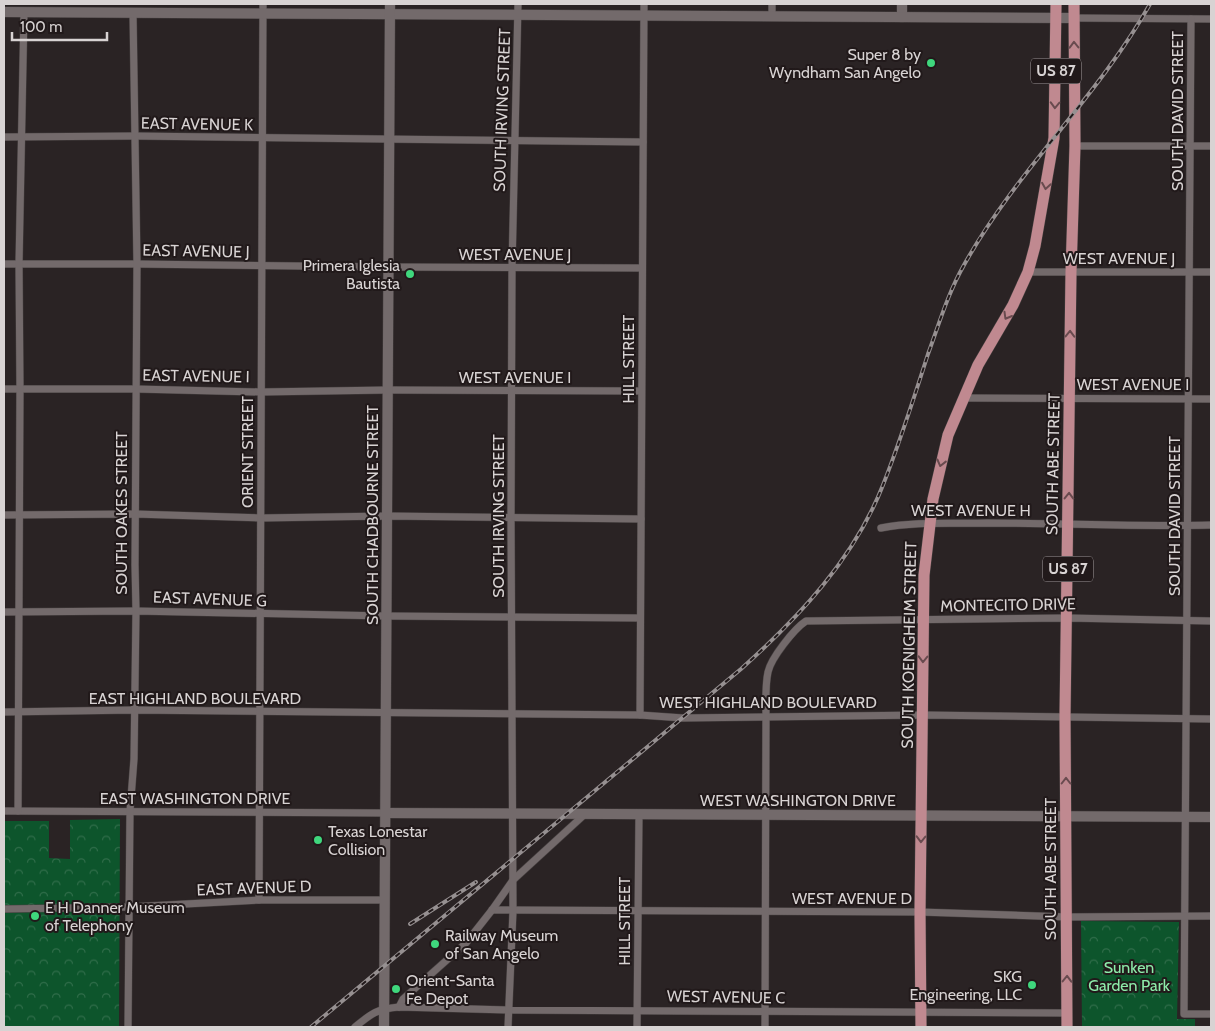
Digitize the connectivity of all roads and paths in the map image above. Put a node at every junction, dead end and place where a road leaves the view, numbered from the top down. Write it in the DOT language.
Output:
graph roads {
  1 [pos="144,4"];
  2 [pos="390,4"];
  3 [pos="518,4"];
  4 [pos="644,4"];
  5 [pos="772,4"];
  6 [pos="902,4"];
  7 [pos="1056,4"];
  8 [pos="1074,4"];
  9 [pos="263,8"];
  10 [pos="4,12"];
  11 [pos="24,12"];
  12 [pos="134,13"];
  13 [pos="390,15"];
  14 [pos="518,16"];
  15 [pos="644,16"];
  16 [pos="772,17"];
  17 [pos="902,17"];
  18 [pos="1056,18"];
  19 [pos="1073,18"];
  20 [pos="1191,19"];
  21 [pos="1211,19"];
  22 [pos="135,136"];
  23 [pos="4,137"];
  24 [pos="22,137"];
  25 [pos="262,138"];
  26 [pos="389,138"];
  27 [pos="515,141"];
  28 [pos="643,142"];
  29 [pos="1075,146"];
  30 [pos="1190,146"];
  31 [pos="1211,146"];
  32 [pos="4,264"];
  33 [pos="19,264"];
  34 [pos="137,264"];
  35 [pos="262,266"];
  36 [pos="388,267"];
  37 [pos="512,268"];
  38 [pos="642,268"];
  39 [pos="1028,272"];
  40 [pos="1071,272"];
  41 [pos="1189,272"];
  42 [pos="1211,272"];
  43 [pos="4,389"];
  44 [pos="20,389"];
  45 [pos="136,389"];
  46 [pos="388,390"];
  47 [pos="261,392"];
  48 [pos="512,392"];
  49 [pos="642,392"];
  50 [pos="965,398"];
  51 [pos="1070,398"];
  52 [pos="1188,398"];
  53 [pos="1211,399"];
  54 [pos="135,514"];
  55 [pos="4,515"];
  56 [pos="20,515"];
  57 [pos="387,516"];
  58 [pos="261,518"];
  59 [pos="511,519"];
  60 [pos="641,519"];
  61 [pos="1068,523"];
  62 [pos="929,524"];
  63 [pos="1211,525"];
  64 [pos="1187,526"];
  65 [pos="881,528"];
  66 [pos="136,611"];
  67 [pos="4,612"];
  68 [pos="18,613"];
  69 [pos="260,614"];
  70 [pos="386,616"];
  71 [pos="512,617"];
  72 [pos="640,618"];
  73 [pos="1068,618"];
  74 [pos="924,620"];
  75 [pos="1187,621"];
  76 [pos="1211,621"];
  77 [pos="134,710"];
  78 [pos="4,712"];
  79 [pos="18,712"];
  80 [pos="260,712"];
  81 [pos="386,713"];
  82 [pos="512,715"];
  83 [pos="640,715"];
  84 [pos="922,715"];
  85 [pos="766,716"];
  86 [pos="1065,716"];
  87 [pos="1186,719"];
  88 [pos="1211,719"];
  89 [pos="4,811"];
  90 [pos="18,811"];
  91 [pos="130,811"];
  92 [pos="259,812"];
  93 [pos="385,814"];
  94 [pos="512,814"];
  95 [pos="585,814"];
  96 [pos="639,814"];
  97 [pos="766,815"];
  98 [pos="921,816"];
  99 [pos="1066,816"];
  100 [pos="1185,816"];
  101 [pos="1211,816"];
  102 [pos="513,880"];
  103 [pos="259,900"];
  104 [pos="385,900"];
  105 [pos="128,907"];
  106 [pos="4,909"];
  107 [pos="492,910"];
  108 [pos="513,911"];
  109 [pos="638,911"];
  110 [pos="765,912"];
  111 [pos="920,912"];
  112 [pos="1184,915"];
  113 [pos="1211,916"];
  114 [pos="1067,917"];
  115 [pos="399,1007"];
  116 [pos="385,1008"];
  117 [pos="508,1010"];
  118 [pos="637,1010"];
  119 [pos="765,1012"];
  120 [pos="921,1013"];
  121 [pos="1066,1013"];
  122 [pos="1211,1014"];
  123 [pos="128,1027"];
  124 [pos="355,1027"];
  125 [pos="384,1027"];
  126 [pos="508,1027"];
  127 [pos="637,1027"];
  128 [pos="765,1027"];
  129 [pos="921,1027"];
  130 [pos="1067,1027"];
  1 -- 12 [label="main road"];
  2 -- 13 [label="main road, SOUTH CHADBOURNE STREET"];
  3 -- 14 [label="street, SOUTH IRVING STREET"];
  4 -- 15 [label="street, HILL STREET"];
  5 -- 16 [label="street"];
  6 -- 17 [label="main road"];
  7 -- 18 [label="main road, US 87"];
  8 -- 19 [label="main road, US 87"];
  9 -- 12 [label="main road"];
  9 -- 13 [label="main road"];
  9 -- 25 [label="street, ORIENT STREET"];
  10 -- 11 [label="main road"];
  11 -- 12 [label="main road"];
  11 -- 24 [label="street"];
  12 -- 22 [label="street, SOUTH OAKES STREET"];
  13 -- 14 [label="main road"];
  13 -- 26 [label="main road, SOUTH CHADBOURNE STREET"];
  14 -- 15 [label="main road"];
  14 -- 27 [label="street, SOUTH IRVING STREET"];
  15 -- 16 [label="main road"];
  15 -- 28 [label="street, HILL STREET"];
  16 -- 17 [label="main road"];
  17 -- 18 [label="main road"];
  18 -- 19 [label="main road"];
  18 -- 39 [label="main road, SOUTH KOENIGHEIM STREET / US 87, one-way"];
  19 -- 20 [label="street"];
  29 -- 19 [label="main road, SOUTH ABE STREET / US 87, one-way"];
  20 -- 21 [label="street"];
  20 -- 30 [label="street, SOUTH DAVID STREET"];
  22 -- 24 [label="street, EAST AVENUE K"];
  22 -- 25 [label="street, EAST AVENUE K"];
  22 -- 34 [label="street, SOUTH OAKES STREET"];
  23 -- 24 [label="street, EAST AVENUE K"];
  24 -- 33 [label="street"];
  25 -- 26 [label="street, EAST AVENUE K"];
  25 -- 35 [label="street, ORIENT STREET"];
  26 -- 27 [label="street, EAST AVENUE K"];
  26 -- 36 [label="main road, SOUTH CHADBOURNE STREET"];
  27 -- 28 [label="street, EAST AVENUE K"];
  27 -- 37 [label="street, SOUTH IRVING STREET"];
  28 -- 38 [label="street, HILL STREET"];
  29 -- 30 [label="street"];
  29 -- 40 [label="main road, SOUTH ABE STREET / US 87"];
  30 -- 31 [label="street"];
  30 -- 41 [label="street, SOUTH DAVID STREET"];
  32 -- 33 [label="street, EAST AVENUE J"];
  33 -- 34 [label="street, EAST AVENUE J"];
  33 -- 44 [label="street"];
  34 -- 35 [label="street, EAST AVENUE J"];
  34 -- 45 [label="street, SOUTH OAKES STREET"];
  35 -- 36 [label="street, EAST AVENUE J"];
  35 -- 47 [label="street, ORIENT STREET"];
  36 -- 37 [label="street, WEST AVENUE J"];
  36 -- 46 [label="main road, SOUTH CHADBOURNE STREET"];
  37 -- 38 [label="street, WEST AVENUE J"];
  37 -- 48 [label="street, SOUTH IRVING STREET"];
  38 -- 49 [label="street, HILL STREET"];
  39 -- 40 [label="street, WEST AVENUE J"];
  39 -- 50 [label="main road, SOUTH KOENIGHEIM STREET / US 87, one-way"];
  40 -- 41 [label="street, WEST AVENUE J"];
  51 -- 40 [label="main road, SOUTH ABE STREET / US 87, one-way"];
  41 -- 42 [label="street, WEST AVENUE J"];
  41 -- 52 [label="street, SOUTH DAVID STREET"];
  43 -- 44 [label="street, EAST AVENUE I"];
  44 -- 45 [label="street, EAST AVENUE I"];
  44 -- 56 [label="street"];
  45 -- 47 [label="street, EAST AVENUE I"];
  45 -- 54 [label="street, SOUTH OAKES STREET"];
  46 -- 47 [label="street, EAST AVENUE I"];
  46 -- 48 [label="street, WEST AVENUE I"];
  46 -- 57 [label="main road, SOUTH CHADBOURNE STREET"];
  47 -- 58 [label="street, ORIENT STREET"];
  48 -- 49 [label="street, WEST AVENUE I"];
  48 -- 59 [label="street, SOUTH IRVING STREET"];
  49 -- 60 [label="street, HILL STREET"];
  50 -- 51 [label="street, WEST AVENUE I"];
  50 -- 62 [label="main road, SOUTH KOENIGHEIM STREET / US 87, one-way"];
  51 -- 52 [label="street, WEST AVENUE I"];
  61 -- 51 [label="main road, SOUTH ABE STREET / US 87, one-way"];
  52 -- 53 [label="street, WEST AVENUE I"];
  52 -- 64 [label="street, SOUTH DAVID STREET"];
  54 -- 56 [label="street"];
  54 -- 58 [label="street"];
  54 -- 66 [label="street, SOUTH OAKES STREET"];
  55 -- 56 [label="street"];
  56 -- 68 [label="street"];
  57 -- 58 [label="street"];
  57 -- 59 [label="street"];
  57 -- 70 [label="main road, SOUTH CHADBOURNE STREET"];
  58 -- 69 [label="street, ORIENT STREET"];
  59 -- 60 [label="street"];
  59 -- 71 [label="street, SOUTH IRVING STREET"];
  60 -- 72 [label="street, HILL STREET"];
  61 -- 62 [label="street, WEST AVENUE H"];
  61 -- 64 [label="street, WEST AVENUE H"];
  61 -- 73 [label="main road, SOUTH ABE STREET / US 87"];
  62 -- 65 [label="street, WEST AVENUE H"];
  62 -- 74 [label="main road, SOUTH KOENIGHEIM STREET / US 87"];
  63 -- 64 [label="street, WEST AVENUE H"];
  64 -- 75 [label="street, SOUTH DAVID STREET"];
  66 -- 68 [label="street, EAST AVENUE G"];
  66 -- 69 [label="street, EAST AVENUE G"];
  66 -- 77 [label="street, SOUTH OAKES STREET"];
  67 -- 68 [label="street, EAST AVENUE G"];
  68 -- 79 [label="street"];
  69 -- 70 [label="street, EAST AVENUE G"];
  69 -- 80 [label="street, ORIENT STREET"];
  70 -- 71 [label="street, EAST AVENUE G"];
  70 -- 81 [label="main road, SOUTH CHADBOURNE STREET"];
  71 -- 72 [label="street, EAST AVENUE G"];
  71 -- 82 [label="street, SOUTH IRVING STREET"];
  72 -- 83 [label="street, HILL STREET"];
  73 -- 74 [label="street, MONTECITO DRIVE"];
  73 -- 75 [label="street, MONTECITO DRIVE"];
  73 -- 86 [label="main road, SOUTH ABE STREET / US 87"];
  74 -- 84 [label="main road, SOUTH KOENIGHEIM STREET / US 87, one-way"];
  74 -- 85 [label="street, MONTECITO DRIVE"];
  75 -- 76 [label="street, MONTECITO DRIVE"];
  75 -- 87 [label="street, SOUTH DAVID STREET"];
  77 -- 79 [label="street, EAST HIGHLAND BOULEVARD"];
  77 -- 80 [label="street, EAST HIGHLAND BOULEVARD"];
  77 -- 91 [label="street, SOUTH OAKES STREET"];
  78 -- 79 [label="street, EAST HIGHLAND BOULEVARD"];
  79 -- 90 [label="street"];
  80 -- 81 [label="street, EAST HIGHLAND BOULEVARD"];
  80 -- 92 [label="street, ORIENT STREET"];
  81 -- 82 [label="street, WEST HIGHLAND BOULEVARD"];
  81 -- 93 [label="main road, SOUTH CHADBOURNE STREET"];
  82 -- 83 [label="street, WEST HIGHLAND BOULEVARD"];
  82 -- 94 [label="street, SOUTH IRVING STREET"];
  83 -- 85 [label="street, WEST HIGHLAND BOULEVARD"];
  84 -- 85 [label="street, WEST HIGHLAND BOULEVARD"];
  84 -- 86 [label="street, WEST HIGHLAND BOULEVARD"];
  84 -- 98 [label="main road, SOUTH KOENIGHEIM STREET / US 87"];
  85 -- 97 [label="street"];
  86 -- 87 [label="street, WEST HIGHLAND BOULEVARD"];
  99 -- 86 [label="main road, SOUTH ABE STREET / US 87, one-way"];
  87 -- 88 [label="street, WEST HIGHLAND BOULEVARD"];
  87 -- 100 [label="street, SOUTH DAVID STREET"];
  89 -- 90 [label="street, EAST WASHINGTON DRIVE"];
  90 -- 91 [label="street, EAST WASHINGTON DRIVE"];
  91 -- 92 [label="street, EAST WASHINGTON DRIVE"];
  91 -- 105 [label="street, SOUTH OAKES STREET"];
  92 -- 93 [label="street, EAST WASHINGTON DRIVE"];
  92 -- 103 [label="street, ORIENT STREET"];
  93 -- 94 [label="main road, WEST WASHINGTON DRIVE"];
  93 -- 104 [label="main road, SOUTH CHADBOURNE STREET"];
  94 -- 95 [label="main road, WEST WASHINGTON DRIVE"];
  94 -- 102 [label="street, SOUTH IRVING STREET"];
  95 -- 96 [label="main road, WEST WASHINGTON DRIVE"];
  95 -- 102 [label="street"];
  96 -- 97 [label="main road, WEST WASHINGTON DRIVE"];
  96 -- 109 [label="street, HILL STREET"];
  97 -- 98 [label="main road, WEST WASHINGTON DRIVE"];
  97 -- 110 [label="street"];
  98 -- 99 [label="main road, WEST WASHINGTON DRIVE"];
  98 -- 111 [label="main road, SOUTH KOENIGHEIM STREET / US 87, one-way"];
  99 -- 100 [label="main road, WEST WASHINGTON DRIVE"];
  99 -- 114 [label="main road, SOUTH ABE STREET / US 87"];
  100 -- 101 [label="main road, WEST WASHINGTON DRIVE"];
  100 -- 112 [label="street, SOUTH DAVID STREET"];
  102 -- 107 [label="street"];
  102 -- 108 [label="street, SOUTH IRVING STREET"];
  103 -- 104 [label="street, EAST AVENUE D"];
  103 -- 105 [label="street, EAST AVENUE D"];
  104 -- 116 [label="main road, SOUTH CHADBOURNE STREET"];
  105 -- 106 [label="street, EAST AVENUE D"];
  105 -- 123 [label="street, SOUTH OAKES STREET"];
  107 -- 108 [label="street, WEST AVENUE D"];
  107 -- 115 [label="street"];
  108 -- 109 [label="street, WEST AVENUE D"];
  108 -- 117 [label="street, SOUTH IRVING STREET"];
  109 -- 110 [label="street, WEST AVENUE D"];
  109 -- 118 [label="street, HILL STREET"];
  110 -- 111 [label="street, WEST AVENUE D"];
  110 -- 119 [label="street"];
  111 -- 114 [label="street, WEST AVENUE D"];
  111 -- 120 [label="main road, SOUTH KOENIGHEIM STREET / US 87"];
  112 -- 113 [label="street, WEST AVENUE D"];
  112 -- 114 [label="street, WEST AVENUE D"];
  112 -- 122 [label="street, SOUTH DAVID STREET"];
  121 -- 114 [label="main road, SOUTH ABE STREET / US 87, one-way"];
  115 -- 116 [label="street, WEST AVENUE C"];
  115 -- 117 [label="street, WEST AVENUE C"];
  116 -- 124 [label="street"];
  116 -- 125 [label="main road, SOUTH CHADBOURNE STREET"];
  117 -- 118 [label="street, WEST AVENUE C"];
  117 -- 126 [label="street, SOUTH IRVING STREET"];
  118 -- 119 [label="street, WEST AVENUE C"];
  118 -- 127 [label="street, HILL STREET"];
  119 -- 120 [label="street, WEST AVENUE C"];
  119 -- 128 [label="street"];
  120 -- 121 [label="street, WEST AVENUE C"];
  120 -- 129 [label="main road, SOUTH KOENIGHEIM STREET / US 87"];
  121 -- 130 [label="main road, SOUTH ABE STREET / US 87"];
}
